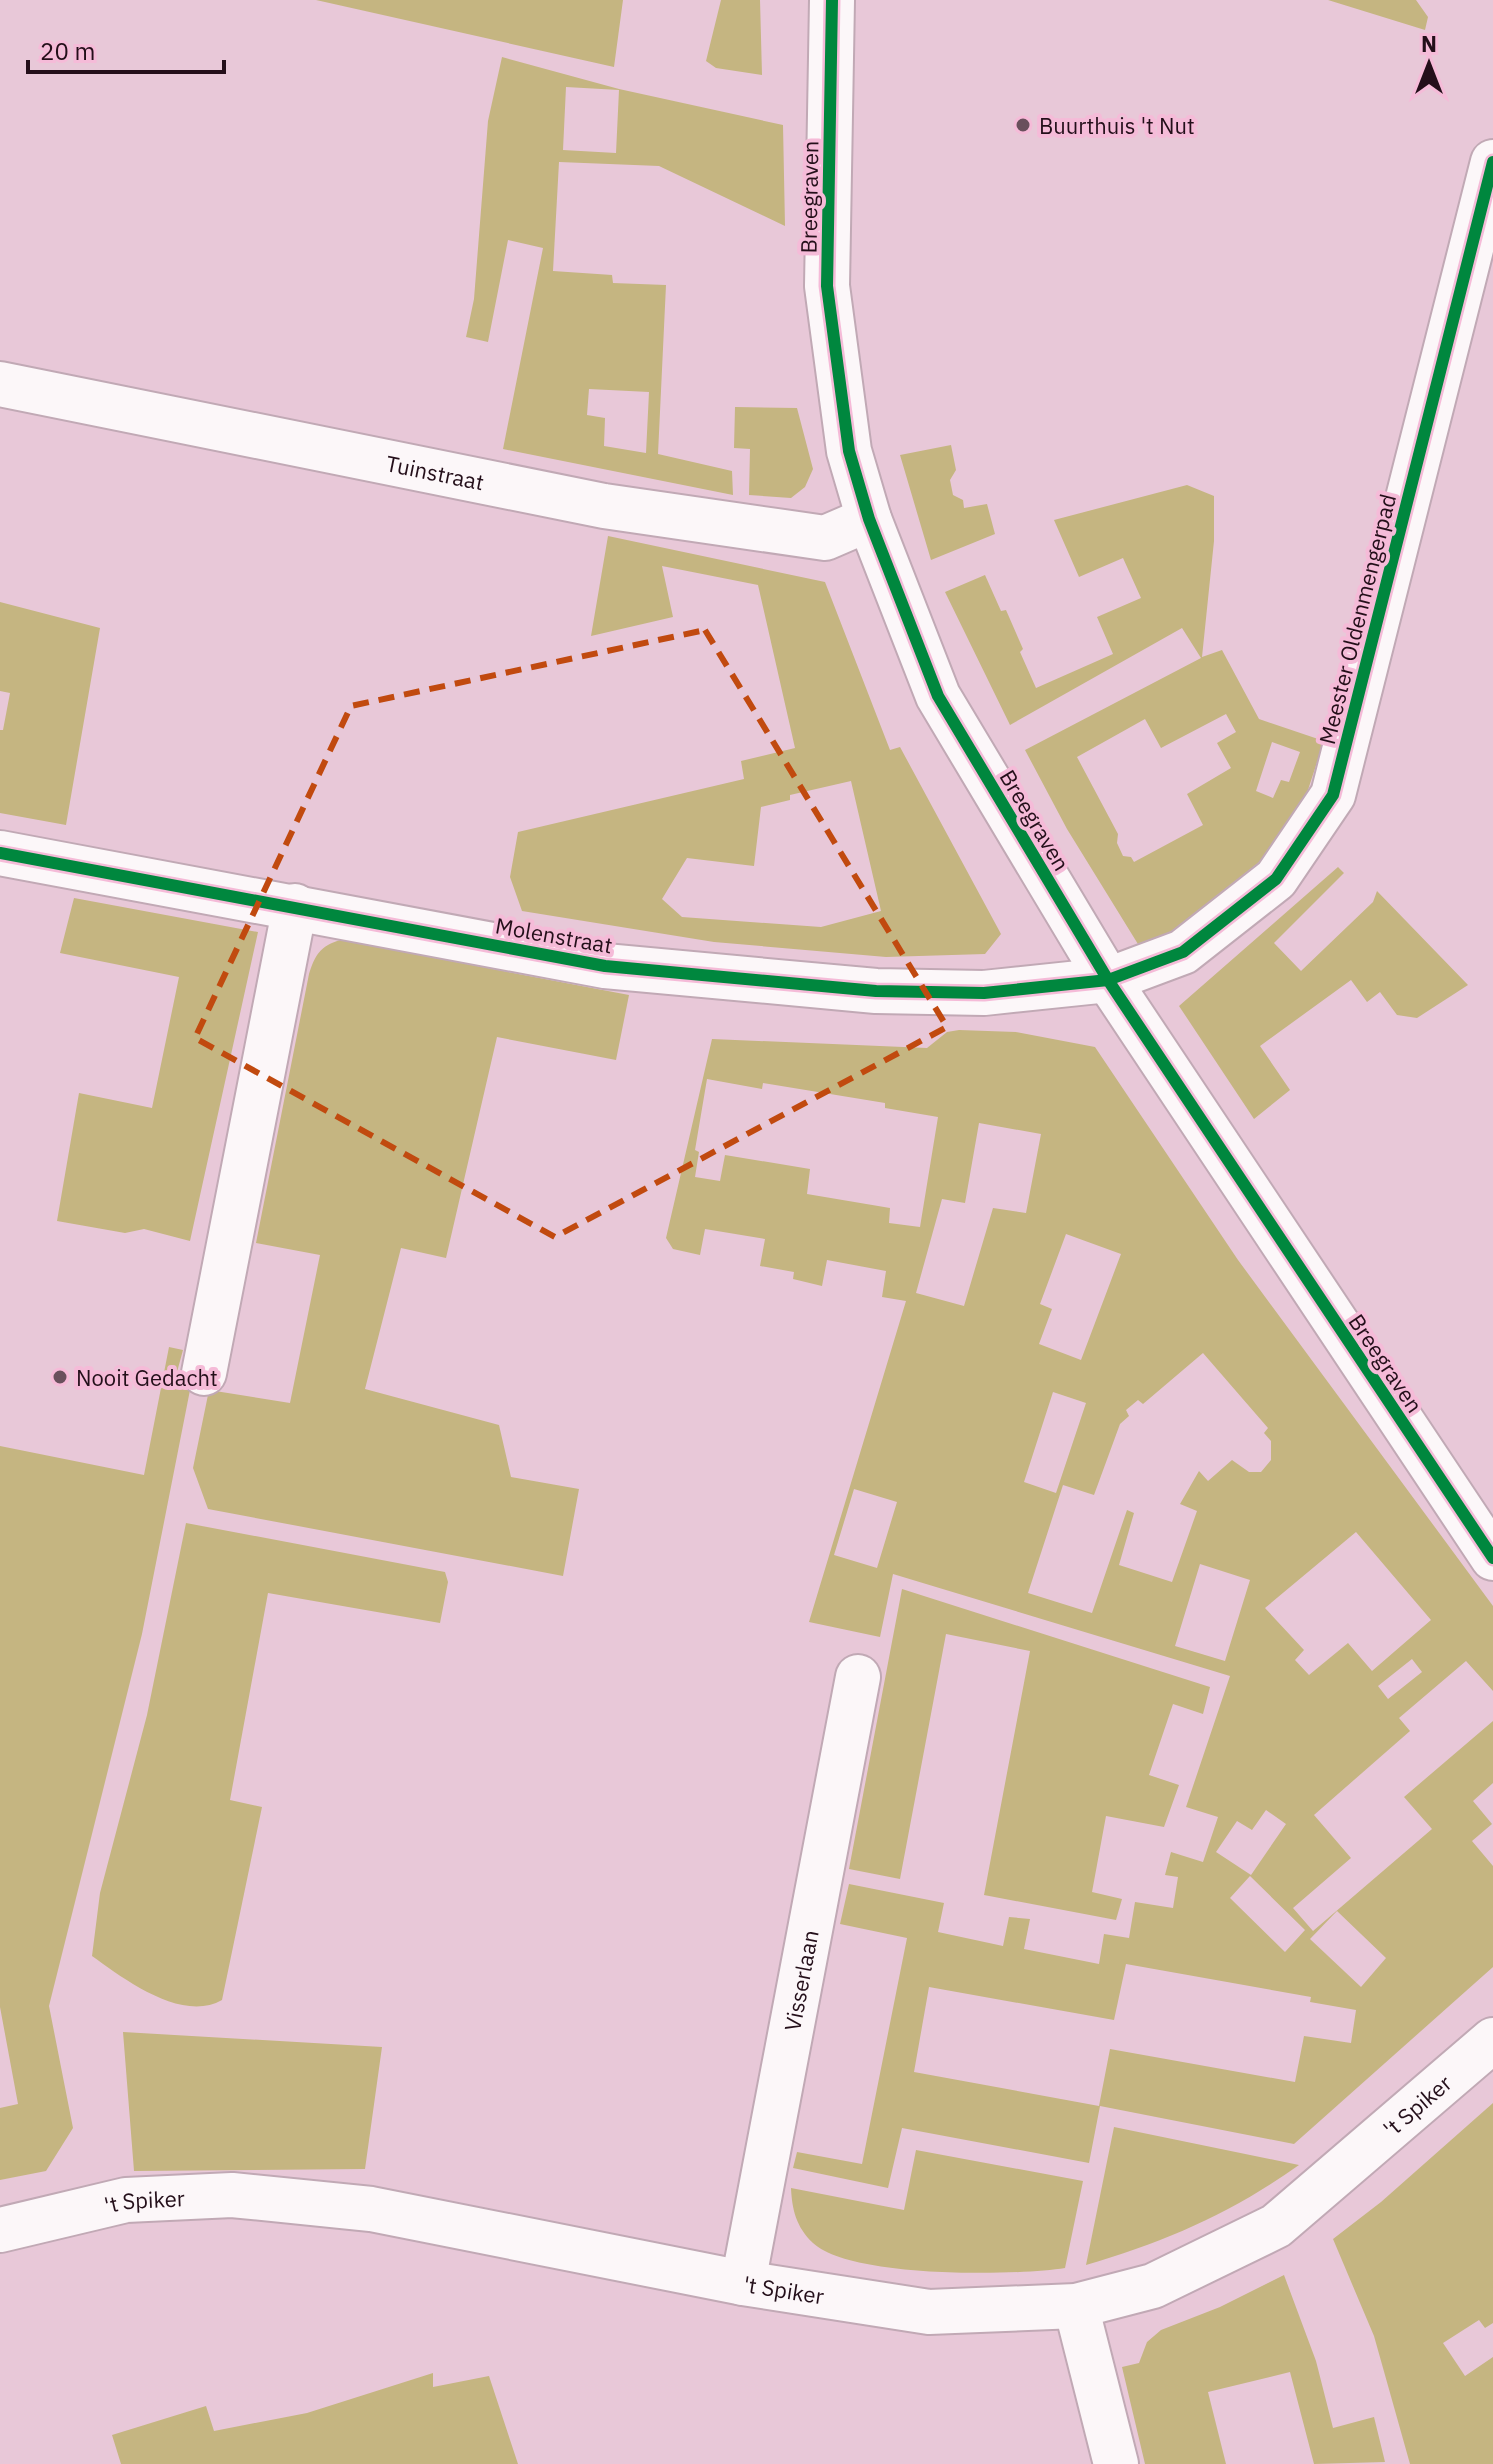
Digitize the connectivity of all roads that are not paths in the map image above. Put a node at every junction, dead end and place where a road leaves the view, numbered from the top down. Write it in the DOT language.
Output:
graph roads {
  1 [pos="832,0"];
  2 [pos="1493,162"];
  3 [pos="0,384"];
  4 [pos="869,519"];
  5 [pos="0,853"];
  6 [pos="295,906"];
  7 [pos="1108,980"];
  8 [pos="204,1373"];
  9 [pos="1493,1558"];
  10 [pos="858,1677"];
  11 [pos="1493,2040"];
  12 [pos="0,2230"];
  13 [pos="743,2283"];
  14 [pos="1076,2306"];
  15 [pos="1116,2464"];
  1 -- 4 [label="street, Breegraven"];
  2 -- 7 [label="street, Meester Oldenmengerpad"];
  3 -- 4 [label="street, Tuinstraat"];
  4 -- 7 [label="street, Breegraven"];
  5 -- 6 [label="street, Molenstraat"];
  6 -- 7 [label="street, Molenstraat"];
  6 -- 8 [label="street"];
  7 -- 9 [label="street, Breegraven"];
  10 -- 13 [label="street, Visserlaan"];
  11 -- 14 [label="street, 't Spiker"];
  12 -- 13 [label="street, 't Spiker"];
  13 -- 14 [label="street, 't Spiker"];
  14 -- 15 [label="street"];
}
